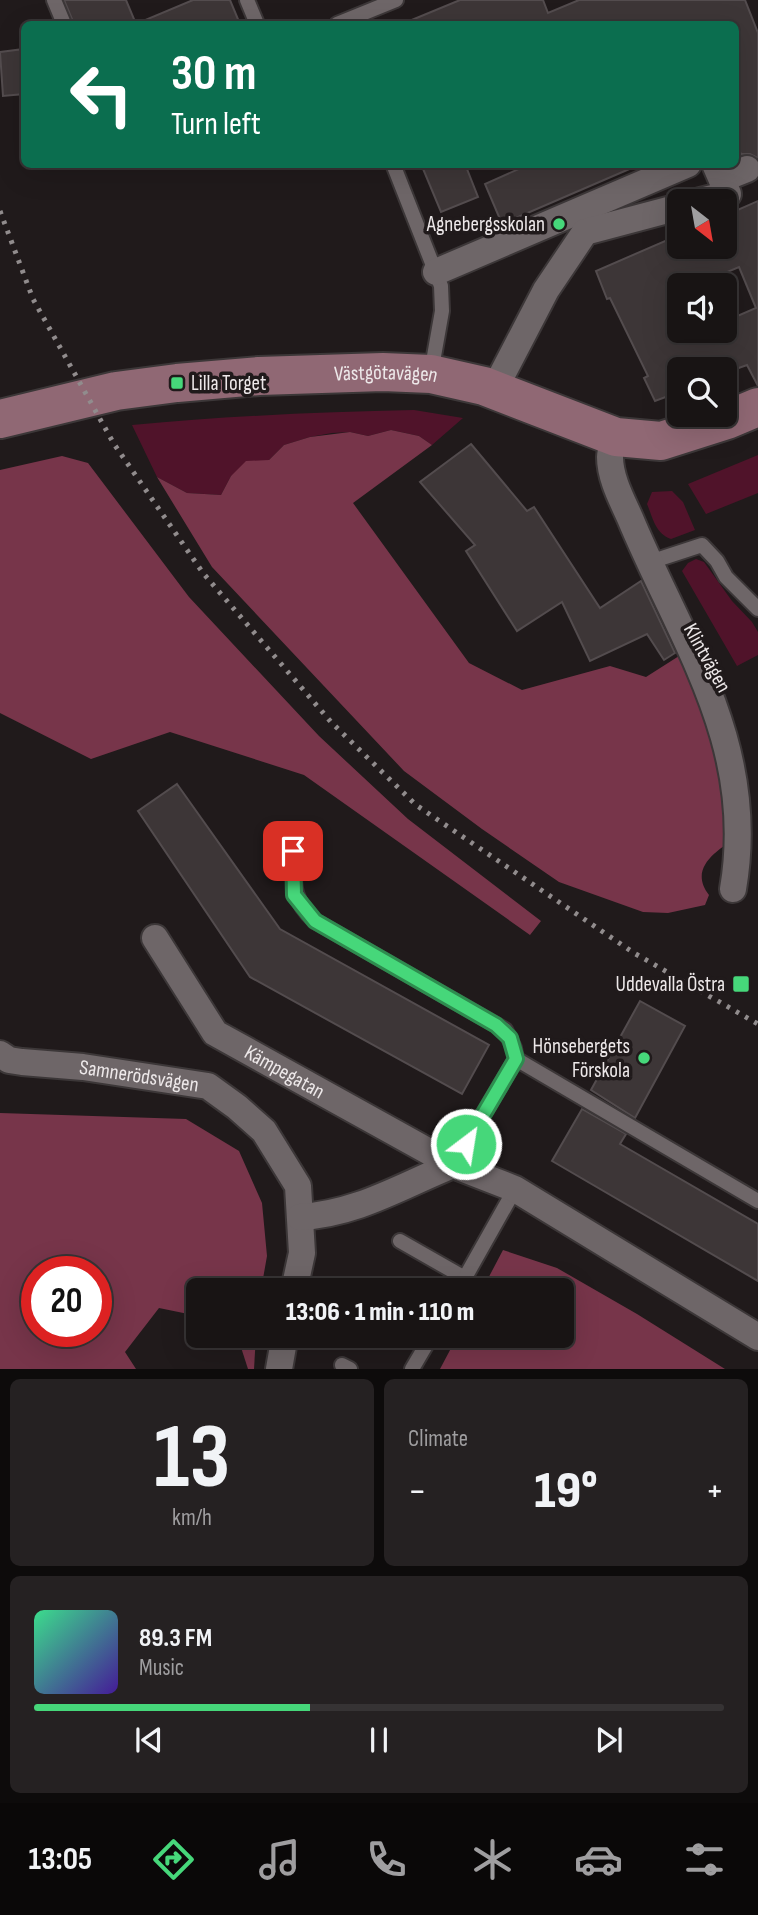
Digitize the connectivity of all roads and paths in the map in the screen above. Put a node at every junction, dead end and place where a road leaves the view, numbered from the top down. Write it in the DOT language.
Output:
graph roads {
  1 [pos="54,0"];
  2 [pos="247,0"];
  3 [pos="396,0"];
  4 [pos="63,21"];
  5 [pos="256,21"];
  6 [pos="344,21"];
  7 [pos="394,168"];
  8 [pos="681,168"];
  9 [pos="747,169"];
  10 [pos="719,172"];
  11 [pos="726,189"];
  12 [pos="667,209"];
  13 [pos="582,222"];
  14 [pos="436,272"];
  15 [pos="430,374"];
  16 [pos="494,390"];
  17 [pos="758,407"];
  18 [pos="0,419"];
  19 [pos="616,437"];
  20 [pos="650,562"];
  21 [pos="758,609"];
  22 [pos="293,851"];
  23 [pos="733,889"];
  24 [pos="155,938"];
  25 [pos="0,1054"];
  26 [pos="516,1059"];
  27 [pos="453,1165"];
  28 [pos="515,1189"];
  29 [pos="758,1201"];
  30 [pos="300,1217"];
  31 [pos="400,1241"];
  32 [pos="297,1278"];
  33 [pos="452,1278"];
  34 [pos="464,1278"];
  35 [pos="758,1337"];
  36 [pos="283,1348"];
  37 [pos="421,1348"];
  38 [pos="279,1369"];
  39 [pos="412,1369"];
  1 -- 4 [label="lane"];
  2 -- 5 [label="lane"];
  3 -- 6 [label="lane"];
  7 -- 14 [label="lane"];
  8 -- 13 [label="street"];
  9 -- 10 [label="street"];
  10 -- 11 [label="street"];
  12 -- 13 [label="street"];
  13 -- 14 [label="street"];
  13 -- 16 [label="street"];
  14 -- 15 [label="lane"];
  15 -- 16 [label="street, Västgötavägen"];
  15 -- 18 [label="street, Västgötavägen"];
  16 -- 19 [label="street, Västgötavägen"];
  17 -- 19 [label="street, Västgötavägen"];
  19 -- 20 [label="street, Klintvägen"];
  20 -- 21 [label="lane"];
  20 -- 23 [label="street, Klintvägen"];
  22 -- 26 [label="lane"];
  24 -- 27 [label="street, Kämpegatan"];
  25 -- 30 [label="street, Samnerödsvägen"];
  26 -- 27 [label="lane"];
  26 -- 29 [label="lane"];
  27 -- 28 [label="street, Kämpegatan"];
  27 -- 30 [label="street"];
  28 -- 34 [label="lane"];
  28 -- 35 [label="street, Kämpegatan"];
  30 -- 32 [label="street, Samnerödsvägen"];
  31 -- 33 [label="lane"];
  36 -- 38 [label="street"];
  37 -- 39 [label="lane"];
}
